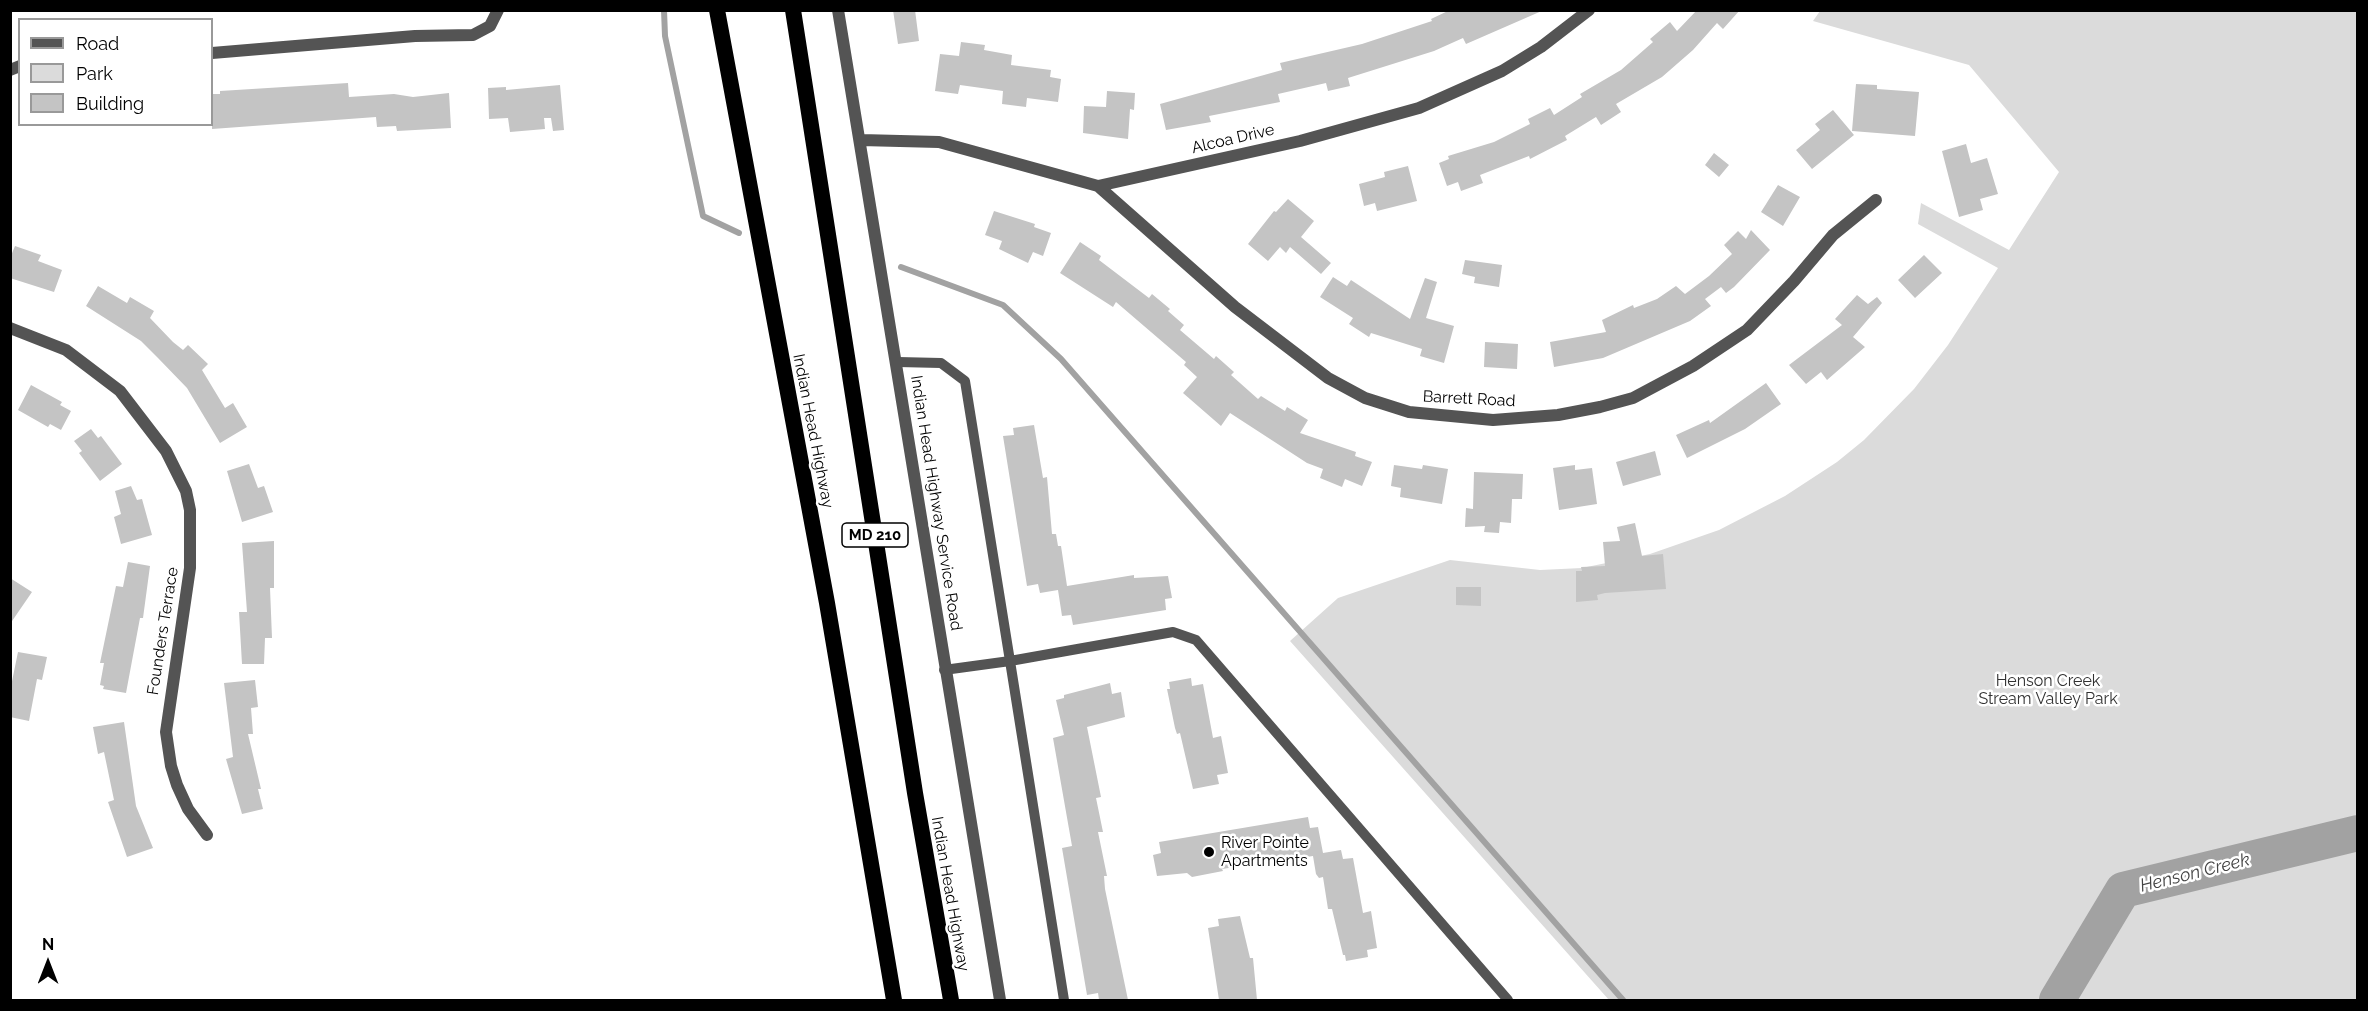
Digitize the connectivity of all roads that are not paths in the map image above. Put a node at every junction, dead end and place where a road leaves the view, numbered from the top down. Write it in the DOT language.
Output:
graph roads {
  1 [pos="498,10"];
  2 [pos="717,10"];
  3 [pos="791,10"];
  4 [pos="838,10"];
  5 [pos="1589,10"];
  6 [pos="213,53"];
  7 [pos="861,140"];
  8 [pos="1098,186"];
  9 [pos="1876,200"];
  10 [pos="10,328"];
  11 [pos="897,362"];
  12 [pos="1010,661"];
  13 [pos="944,670"];
  14 [pos="207,835"];
  15 [pos="894,1000"];
  16 [pos="951,1000"];
  17 [pos="1000,1000"];
  18 [pos="1064,1000"];
  19 [pos="1508,1000"];
  1 -- 6 [label="street"];
  2 -- 15 [label="highway, Indian Head Highway"];
  3 -- 16 [label="highway, Indian Head Highway / MD 210"];
  4 -- 7 [label="street, Indian Head Highway Service Road"];
  5 -- 8 [label="street, Alcoa Drive"];
  7 -- 8 [label="street, Alcoa Drive"];
  7 -- 11 [label="street, Indian Head Highway Service Road"];
  8 -- 9 [label="street, Barrett Road"];
  10 -- 14 [label="street, Founders Terrace"];
  11 -- 12 [label="lane"];
  11 -- 13 [label="street, Indian Head Highway Service Road"];
  12 -- 13 [label="lane"];
  12 -- 18 [label="lane"];
  12 -- 19 [label="lane"];
  13 -- 17 [label="street, Indian Head Highway Service Road"];
}
